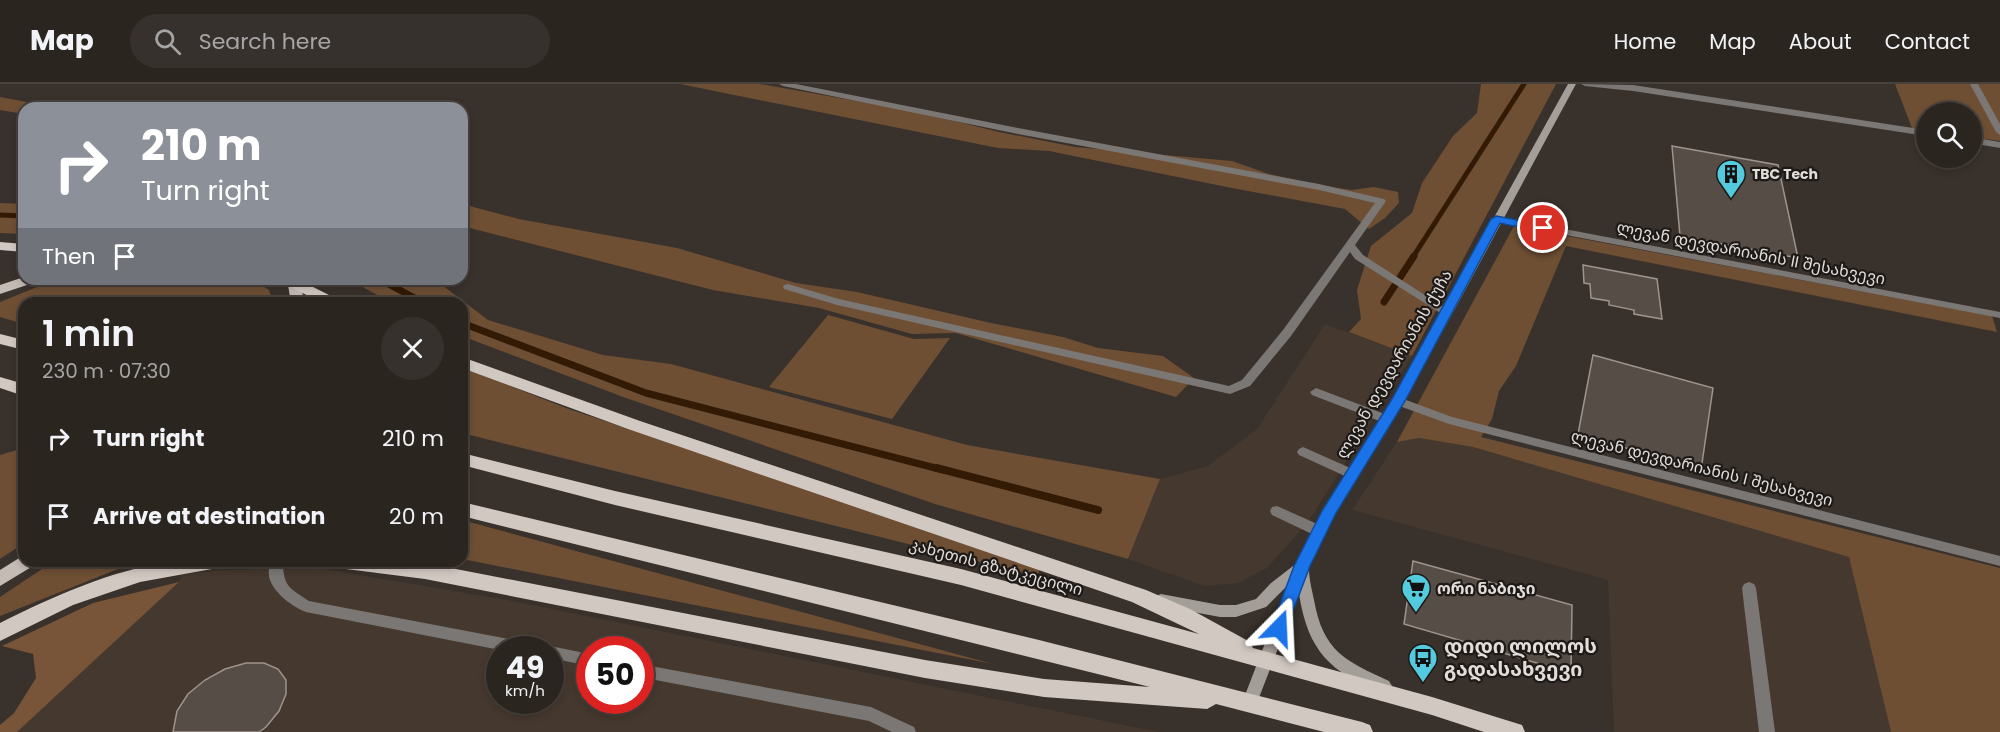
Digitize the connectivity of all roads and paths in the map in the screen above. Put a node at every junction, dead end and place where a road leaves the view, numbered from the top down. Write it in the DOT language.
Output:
graph roads {
  1 [pos="783,84"];
  2 [pos="1572,84"];
  3 [pos="1584,84"];
  4 [pos="1974,84"];
  5 [pos="1916,132"];
  6 [pos="2000,132"];
  7 [pos="1982,142"];
  8 [pos="2000,145"];
  9 [pos="1496,219"];
  10 [pos="1350,245"];
  11 [pos="0,246"];
  12 [pos="18,248"];
  13 [pos="18,283"];
  14 [pos="299,285"];
  15 [pos="788,287"];
  16 [pos="0,290"];
  17 [pos="322,297"];
  18 [pos="1446,312"];
  19 [pos="2000,315"];
  20 [pos="0,339"];
  21 [pos="18,344"];
  22 [pos="468,364"];
  23 [pos="0,382"];
  24 [pos="18,388"];
  25 [pos="1316,392"];
  26 [pos="1398,401"];
  27 [pos="1386,419"];
  28 [pos="1303,452"];
  29 [pos="468,461"];
  30 [pos="1352,474"];
  31 [pos="468,510"];
  32 [pos="1276,511"];
  33 [pos="1319,531"];
  34 [pos="2000,561"];
  35 [pos="1302,566"];
  36 [pos="18,567"];
  37 [pos="179,567"];
  38 [pos="276,567"];
  39 [pos="393,567"];
  40 [pos="0,579"];
  41 [pos="1749,588"];
  42 [pos="1139,596"];
  43 [pos="0,633"];
  44 [pos="486,641"];
  45 [pos="1266,661"];
  46 [pos="654,673"];
  47 [pos="1250,703"];
  48 [pos="1432,706"];
  49 [pos="908,732"];
  50 [pos="1362,732"];
  51 [pos="1514,732"];
  52 [pos="1767,732"];
  1 -- 10 [label="street"];
  2 -- 9 [label="main road, ლევან დევდარიანის ქუჩა"];
  3 -- 5 [label="street"];
  4 -- 6 [label="street"];
  7 -- 8 [label="street"];
  9 -- 18 [label="main road, ლევან დევდარიანის ქუჩა"];
  9 -- 19 [label="street, ლევან დევდარიანის II შესახვევი"];
  10 -- 15 [label="street"];
  10 -- 18 [label="street"];
  11 -- 12 [label="highway"];
  13 -- 16 [label="main road"];
  14 -- 17 [label="highway"];
  18 -- 26 [label="main road, ლევან დევდარიანის ქუჩა"];
  20 -- 21 [label="highway"];
  22 -- 42 [label="highway"];
  23 -- 24 [label="highway"];
  25 -- 27 [label="street"];
  26 -- 27 [label="main road, ლევან დევდარიანის ქუჩა"];
  26 -- 34 [label="street, ლევან დევდარიანის I შესახვევი"];
  27 -- 30 [label="main road, ლევან დევდარიანის ქუჩა"];
  28 -- 30 [label="street"];
  29 -- 45 [label="highway, კახეთის გზატკეცილი"];
  30 -- 33 [label="main road, ლევან დევდარიანის ქუჩა"];
  31 -- 47 [label="highway"];
  32 -- 33 [label="street"];
  33 -- 35 [label="main road, ლევან დევდარიანის ქუჩა"];
  35 -- 42 [label="main road"];
  35 -- 45 [label="main road, ლევან დევდარიანის ქუჩა"];
  35 -- 48 [label="main road"];
  36 -- 40 [label="main road"];
  37 -- 43 [label="highway"];
  38 -- 44 [label="street"];
  39 -- 47 [label="highway"];
  41 -- 52 [label="street"];
  42 -- 45 [label="highway"];
  45 -- 47 [label="main road, ლევან დევდარიანის ქუჩა"];
  45 -- 48 [label="highway, კახეთის გზატკეცილი"];
  46 -- 49 [label="street"];
  47 -- 50 [label="highway"];
  48 -- 51 [label="highway, კახეთის გზატკეცილი"];
}
